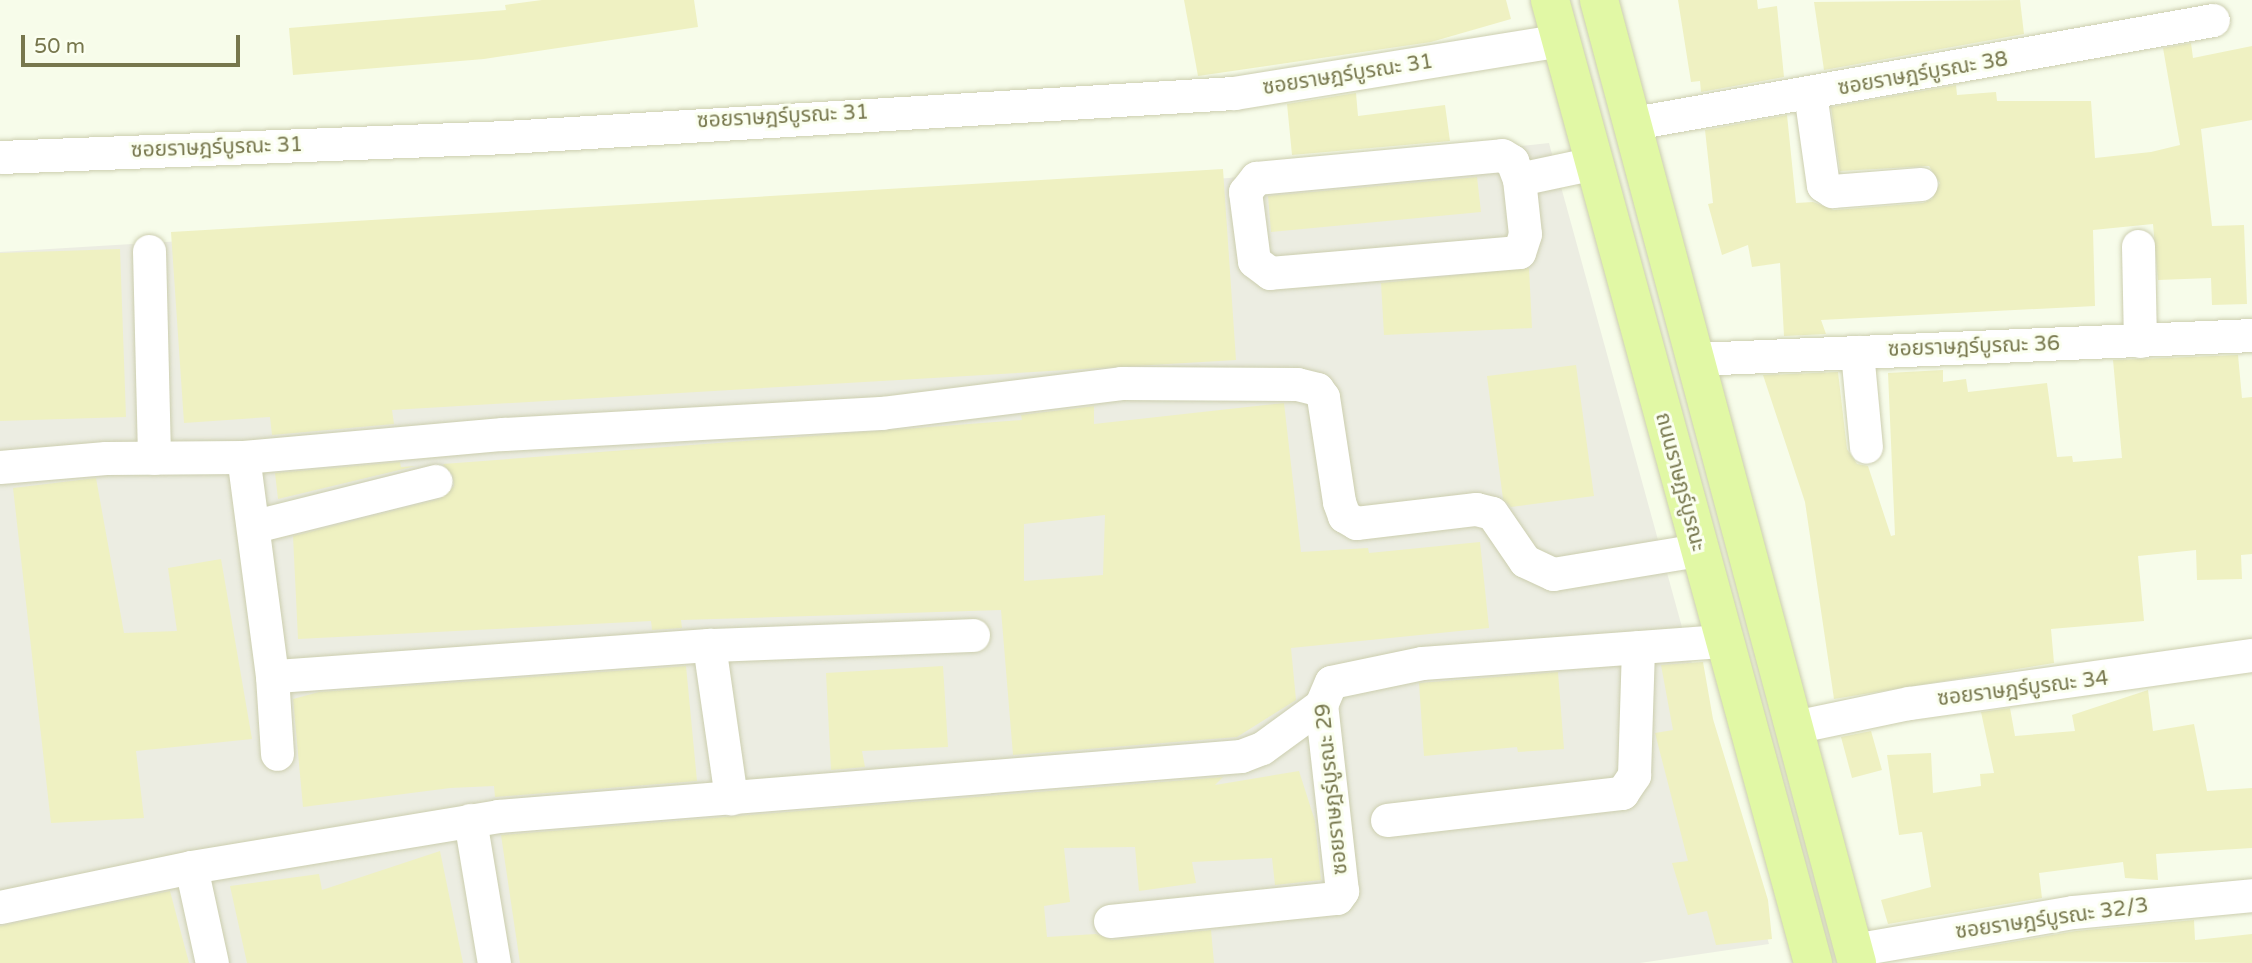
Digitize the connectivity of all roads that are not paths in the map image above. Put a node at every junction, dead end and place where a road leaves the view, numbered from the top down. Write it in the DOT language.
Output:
graph roads {
  1 [pos="1550,0"];
  2 [pos="1599,0"];
  3 [pos="2213,20"];
  4 [pos="1561,40"];
  5 [pos="1810,93"];
  6 [pos="1634,123"];
  7 [pos="0,157"];
  8 [pos="1594,163"];
  9 [pos="1518,179"];
  10 [pos="1921,184"];
  11 [pos="2138,246"];
  12 [pos="149,251"];
  13 [pos="2252,335"];
  14 [pos="2140,341"];
  15 [pos="1857,352"];
  16 [pos="1696,359"];
  17 [pos="1866,447"];
  18 [pos="243,457"];
  19 [pos="154,458"];
  20 [pos="0,467"];
  21 [pos="435,481"];
  22 [pos="255,526"];
  23 [pos="1698,550"];
  24 [pos="972,635"];
  25 [pos="1724,641"];
  26 [pos="709,645"];
  27 [pos="1638,647"];
  28 [pos="2252,655"];
  29 [pos="272,676"];
  30 [pos="1321,705"];
  31 [pos="1794,727"];
  32 [pos="277,754"];
  33 [pos="731,798"];
  34 [pos="470,820"];
  35 [pos="1388,820"];
  36 [pos="191,867"];
  37 [pos="2252,895"];
  38 [pos="0,907"];
  39 [pos="1110,921"];
  40 [pos="1855,956"];
  41 [pos="212,963"];
  42 [pos="494,963"];
  43 [pos="1813,963"];
  1 -- 4 [label="main road, ถนนราษฎร์บูรณะ"];
  2 -- 6 [label="main road"];
  3 -- 5 [label="street, ซอยราษฎร์บูรณะ 38"];
  4 -- 7 [label="street, ซอยราษฎร์บูรณะ 31"];
  4 -- 8 [label="main road, ถนนราษฎร์บูรณะ"];
  5 -- 6 [label="street, ซอยราษฎร์บูรณะ 38"];
  5 -- 10 [label="street"];
  6 -- 16 [label="main road"];
  8 -- 9 [label="street"];
  8 -- 23 [label="main road, ถนนราษฎร์บูรณะ"];
  9 -- 9 [label="street"];
  11 -- 14 [label="street"];
  12 -- 19 [label="street"];
  13 -- 14 [label="street, ซอยราษฎร์บูรณะ 36"];
  14 -- 15 [label="street, ซอยราษฎร์บูรณะ 36"];
  15 -- 16 [label="street, ซอยราษฎร์บูรณะ 36"];
  15 -- 17 [label="street"];
  16 -- 31 [label="main road"];
  18 -- 19 [label="street"];
  18 -- 22 [label="street"];
  18 -- 23 [label="street"];
  19 -- 20 [label="street"];
  21 -- 22 [label="street"];
  22 -- 29 [label="street"];
  23 -- 25 [label="main road, ถนนราษฎร์บูรณะ"];
  24 -- 26 [label="street"];
  25 -- 27 [label="street, ซอยราษฎร์บูรณะ 29"];
  25 -- 43 [label="main road, ถนนราษฎร์บูรณะ"];
  26 -- 29 [label="street"];
  26 -- 33 [label="street"];
  27 -- 30 [label="street, ซอยราษฎร์บูรณะ 29"];
  27 -- 35 [label="street"];
  28 -- 31 [label="street, ซอยราษฎร์บูรณะ 34"];
  29 -- 32 [label="street"];
  30 -- 33 [label="street"];
  30 -- 39 [label="street, ซอยราษฎร์บูรณะ 29"];
  31 -- 40 [label="main road"];
  33 -- 34 [label="street"];
  34 -- 36 [label="street"];
  34 -- 42 [label="street"];
  36 -- 38 [label="street"];
  36 -- 41 [label="street"];
  37 -- 40 [label="street, ซอยราษฎร์บูรณะ 32/3"];
}
